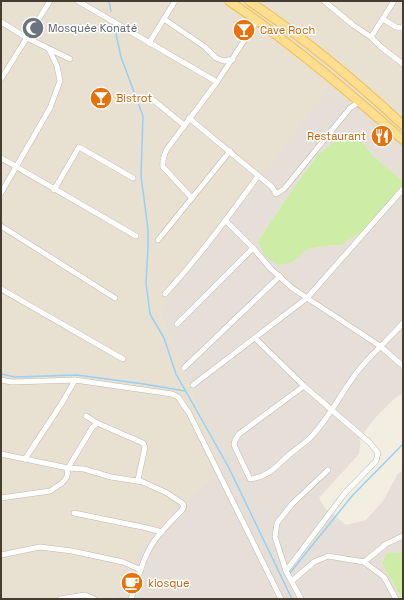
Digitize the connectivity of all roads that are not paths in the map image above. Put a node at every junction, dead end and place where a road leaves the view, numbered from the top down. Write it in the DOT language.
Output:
graph roads {
  1 [pos="50,1"];
  2 [pos="78,1"];
  3 [pos="175,1"];
  4 [pos="229,1"];
  5 [pos="249,1"];
  6 [pos="324,1"];
  7 [pos="394,1"];
  8 [pos="164,19"];
  9 [pos="383,19"];
  10 [pos="257,21"];
  11 [pos="1,22"];
  12 [pos="403,26"];
  13 [pos="371,37"];
  14 [pos="27,38"];
  15 [pos="149,43"];
  16 [pos="49,49"];
  17 [pos="233,59"];
  18 [pos="70,60"];
  19 [pos="403,64"];
  20 [pos="1,79"];
  21 [pos="217,82"];
  22 [pos="152,99"];
  23 [pos="359,102"];
  24 [pos="189,118"];
  25 [pos="403,124"];
  26 [pos="184,125"];
  27 [pos="394,132"];
  28 [pos="403,140"];
  29 [pos="230,151"];
  30 [pos="1,158"];
  31 [pos="15,166"];
  32 [pos="258,176"];
  33 [pos="133,178"];
  34 [pos="403,189"];
  35 [pos="54,190"];
  36 [pos="1,193"];
  37 [pos="192,198"];
  38 [pos="226,221"];
  39 [pos="1,226"];
  40 [pos="136,236"];
  41 [pos="158,240"];
  42 [pos="253,248"];
  43 [pos="280,276"];
  44 [pos="1,289"];
  45 [pos="165,294"];
  46 [pos="116,298"];
  47 [pos="307,298"];
  48 [pos="403,323"];
  49 [pos="177,324"];
  50 [pos="255,338"];
  51 [pos="380,346"];
  52 [pos="123,359"];
  53 [pos="403,366"];
  54 [pos="184,368"];
  55 [pos="1,380"];
  56 [pos="75,380"];
  57 [pos="194,385"];
  58 [pos="304,386"];
  59 [pos="332,409"];
  60 [pos="86,416"];
  61 [pos="97,423"];
  62 [pos="1,454"];
  63 [pos="25,459"];
  64 [pos="68,468"];
  65 [pos="328,470"];
  66 [pos="138,480"];
  67 [pos="1,498"];
  68 [pos="74,513"];
  69 [pos="162,532"];
  70 [pos="403,536"];
  71 [pos="1,555"];
  72 [pos="364,562"];
  73 [pos="141,570"];
  74 [pos="286,571"];
  75 [pos="292,581"];
  76 [pos="280,597"];
  77 [pos="60,599"];
  78 [pos="94,599"];
  79 [pos="132,599"];
  80 [pos="274,599"];
  81 [pos="301,599"];
  82 [pos="396,599"];
  1 -- 14 [label="street"];
  2 -- 15 [label="street"];
  3 -- 8 [label="street"];
  4 -- 10 [label="main road"];
  5 -- 25 [label="main road"];
  6 -- 13 [label="street"];
  7 -- 9 [label="street"];
  8 -- 15 [label="street"];
  8 -- 17 [label="street"];
  9 -- 12 [label="street"];
  9 -- 13 [label="street"];
  10 -- 17 [label="street"];
  10 -- 23 [label="main road"];
  11 -- 14 [label="street"];
  13 -- 19 [label="street"];
  14 -- 16 [label="street"];
  14 -- 20 [label="street"];
  15 -- 21 [label="street"];
  16 -- 18 [label="street"];
  16 -- 31 [label="street"];
  17 -- 21 [label="street"];
  21 -- 24 [label="street"];
  22 -- 26 [label="street"];
  23 -- 27 [label="main road"];
  23 -- 32 [label="street"];
  24 -- 26 [label="street"];
  24 -- 29 [label="street"];
  25 -- 27 [label="street"];
  26 -- 37 [label="street"];
  27 -- 28 [label="main road"];
  29 -- 32 [label="street"];
  29 -- 37 [label="street"];
  30 -- 31 [label="street"];
  31 -- 35 [label="street"];
  31 -- 36 [label="street"];
  32 -- 38 [label="street"];
  33 -- 35 [label="street"];
  34 -- 47 [label="street"];
  35 -- 40 [label="street"];
  37 -- 41 [label="street"];
  38 -- 42 [label="street"];
  38 -- 45 [label="street"];
  39 -- 46 [label="street"];
  42 -- 43 [label="street"];
  42 -- 49 [label="street"];
  43 -- 47 [label="street"];
  43 -- 54 [label="street"];
  44 -- 52 [label="street"];
  47 -- 50 [label="street"];
  47 -- 51 [label="street"];
  48 -- 51 [label="street"];
  50 -- 57 [label="street"];
  50 -- 58 [label="street"];
  51 -- 53 [label="street"];
  51 -- 59 [label="street"];
  55 -- 56 [label="street"];
  56 -- 63 [label="street"];
  56 -- 76 [label="street"];
  58 -- 59 [label="street"];
  58 -- 59 [label="street"];
  59 -- 74 [label="street"];
  60 -- 61 [label="street"];
  61 -- 64 [label="street"];
  61 -- 66 [label="street"];
  62 -- 63 [label="street"];
  63 -- 64 [label="street"];
  64 -- 66 [label="street"];
  64 -- 67 [label="street"];
  65 -- 74 [label="street"];
  66 -- 69 [label="street"];
  68 -- 69 [label="street"];
  69 -- 73 [label="street"];
  70 -- 72 [label="street"];
  71 -- 73 [label="street"];
  72 -- 75 [label="street"];
  72 -- 82 [label="street"];
  73 -- 79 [label="street"];
  74 -- 75 [label="street"];
  75 -- 81 [label="street"];
  76 -- 80 [label="street"];
  77 -- 78 [label="street"];
}
